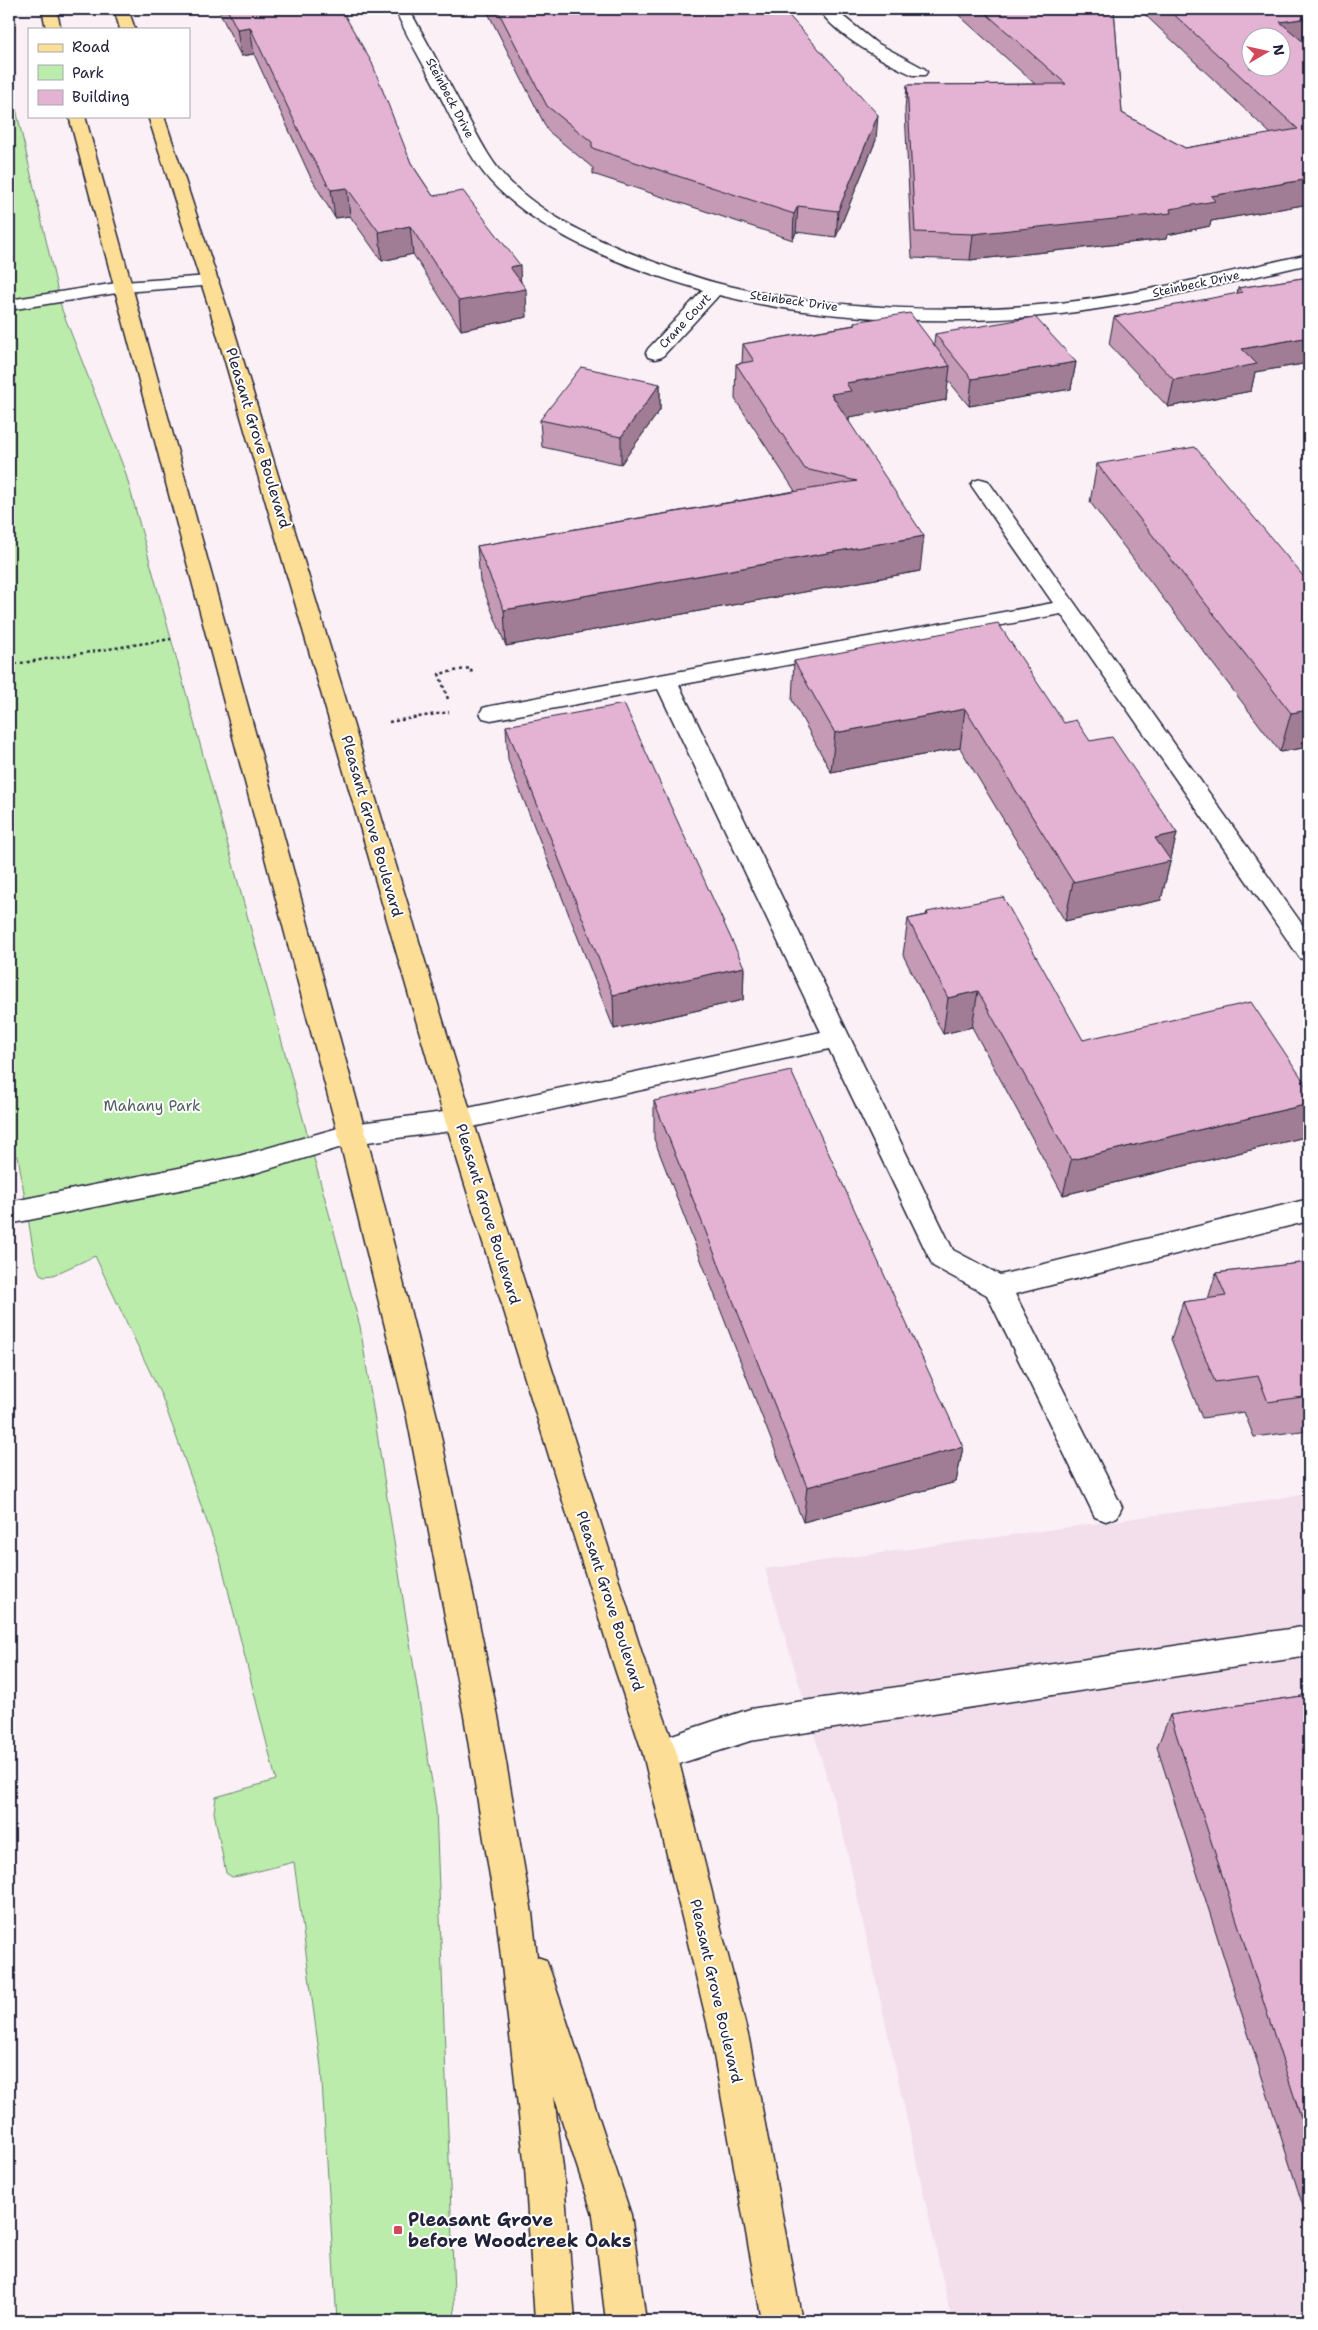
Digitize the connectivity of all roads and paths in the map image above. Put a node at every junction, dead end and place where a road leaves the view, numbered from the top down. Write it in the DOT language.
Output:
graph roads {
  1 [pos="48,9"];
  2 [pos="121,9"];
  3 [pos="402,9"];
  4 [pos="826,9"];
  5 [pos="54,28"];
  6 [pos="128,28"];
  7 [pos="919,72"];
  8 [pos="78,118"];
  9 [pos="157,118"];
  10 [pos="1309,259"];
  11 [pos="210,281"];
  12 [pos="123,287"];
  13 [pos="715,288"];
  14 [pos="9,305"];
  15 [pos="655,353"];
  16 [pos="981,486"];
  17 [pos="1066,607"];
  18 [pos="216,631"];
  19 [pos="9,665"];
  20 [pos="665,680"];
  21 [pos="449,702"];
  22 [pos="453,711"];
  23 [pos="490,712"];
  24 [pos="344,731"];
  25 [pos="1309,952"];
  26 [pos="837,1038"];
  27 [pos="459,1120"];
  28 [pos="352,1134"];
  29 [pos="1309,1210"];
  30 [pos="9,1213"];
  31 [pos="997,1287"];
  32 [pos="1106,1507"];
  33 [pos="1309,1641"];
  34 [pos="660,1754"];
  35 [pos="514,1912"];
  36 [pos="555,2321"];
  37 [pos="626,2321"];
  38 [pos="782,2321"];
  1 -- 5 [label="main road"];
  2 -- 6 [label="main road"];
  3 -- 13 [label="street, Steinbeck Drive"];
  4 -- 7 [label="street"];
  8 -- 12 [label="main road"];
  9 -- 11 [label="main road, Pleasant Grove Boulevard"];
  10 -- 13 [label="street, Steinbeck Drive"];
  11 -- 12 [label="street"];
  11 -- 24 [label="main road, Pleasant Grove Boulevard"];
  12 -- 14 [label="street"];
  12 -- 18 [label="main road"];
  13 -- 15 [label="street, Crane Court"];
  16 -- 17 [label="street"];
  17 -- 20 [label="street"];
  17 -- 25 [label="street"];
  18 -- 19 [label="path"];
  18 -- 28 [label="main road"];
  20 -- 23 [label="street"];
  20 -- 26 [label="street"];
  21 -- 23 [label="path"];
  22 -- 24 [label="path"];
  24 -- 27 [label="main road, Pleasant Grove Boulevard"];
  26 -- 27 [label="street"];
  26 -- 31 [label="street"];
  27 -- 28 [label="street"];
  27 -- 34 [label="main road, Pleasant Grove Boulevard"];
  28 -- 30 [label="street"];
  28 -- 35 [label="main road"];
  29 -- 31 [label="street"];
  31 -- 32 [label="street"];
  33 -- 34 [label="street"];
  34 -- 38 [label="main road, Pleasant Grove Boulevard"];
  35 -- 36 [label="main road"];
  35 -- 37 [label="main road"];
}
